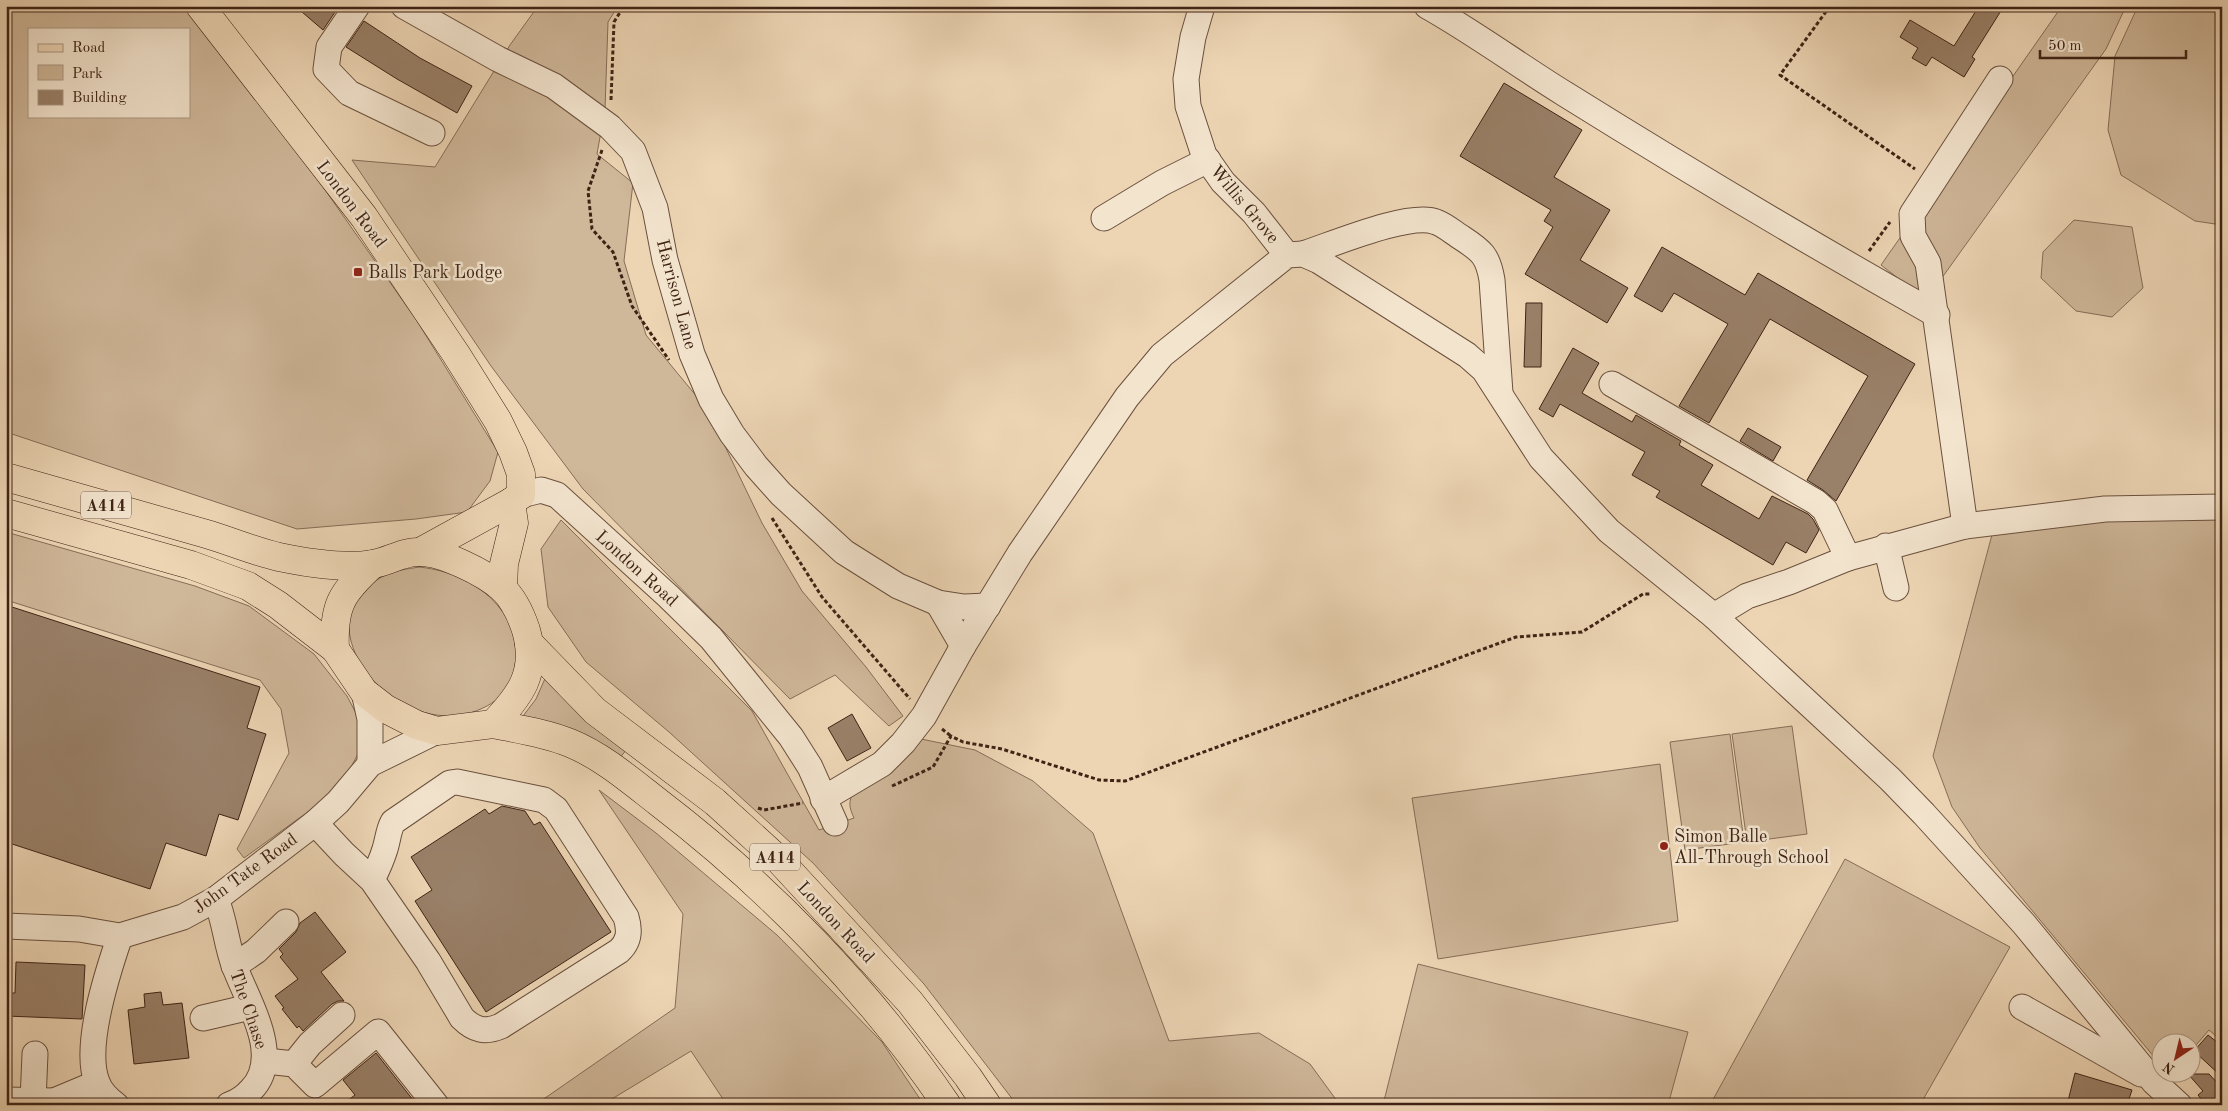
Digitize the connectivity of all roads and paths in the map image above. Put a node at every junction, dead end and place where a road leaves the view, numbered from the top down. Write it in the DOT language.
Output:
graph roads {
  1 [pos="200,6"];
  2 [pos="357,6"];
  3 [pos="404,6"];
  4 [pos="624,6"];
  5 [pos="1202,6"];
  6 [pos="1427,6"];
  7 [pos="1830,6"];
  8 [pos="2000,79"];
  9 [pos="610,127"];
  10 [pos="432,133"];
  11 [pos="1208,160"];
  12 [pos="1916,169"];
  13 [pos="1895,214"];
  14 [pos="1104,218"];
  15 [pos="1295,254"];
  16 [pos="1856,269"];
  17 [pos="1937,315"];
  18 [pos="1612,384"];
  19 [pos="1500,393"];
  20 [pos="6,477"];
  21 [pos="516,498"];
  22 [pos="2222,507"];
  23 [pos="6,513"];
  24 [pos="1965,526"];
  25 [pos="1886,546"];
  26 [pos="420,552"];
  27 [pos="1848,558"];
  28 [pos="373,564"];
  29 [pos="1896,588"];
  30 [pos="503,589"];
  31 [pos="1686,594"];
  32 [pos="938,603"];
  33 [pos="988,606"];
  34 [pos="1714,616"];
  35 [pos="529,642"];
  36 [pos="963,646"];
  37 [pos="335,649"];
  38 [pos="364,692"];
  39 [pos="493,724"];
  40 [pos="437,731"];
  41 [pos="370,764"];
  42 [pos="889,787"];
  43 [pos="823,799"];
  44 [pos="315,823"];
  45 [pos="835,823"];
  46 [pos="372,880"];
  47 [pos="216,899"];
  48 [pos="286,922"];
  49 [pos="6,926"];
  50 [pos="120,936"];
  51 [pos="234,966"];
  52 [pos="250,1007"];
  53 [pos="2022,1007"];
  54 [pos="342,1015"];
  55 [pos="203,1018"];
  56 [pos="35,1054"];
  57 [pos="266,1061"];
  58 [pos="294,1064"];
  59 [pos="2150,1077"];
  60 [pos="2150,1080"];
  61 [pos="97,1083"];
  62 [pos="2156,1084"];
  63 [pos="317,1095"];
  64 [pos="6,1100"];
  65 [pos="47,1102"];
  66 [pos="2177,1104"];
  67 [pos="116,1105"];
  68 [pos="229,1105"];
  69 [pos="436,1105"];
  70 [pos="947,1105"];
  71 [pos="987,1105"];
  1 -- 21 [label="main road, London Road"];
  2 -- 10 [label="street"];
  3 -- 9 [label="street, Harrison Lane"];
  4 -- 9 [label="path"];
  5 -- 11 [label="street, Willis Grove"];
  6 -- 16 [label="street"];
  7 -- 12 [label="path"];
  8 -- 17 [label="street"];
  9 -- 32 [label="street, Harrison Lane"];
  11 -- 14 [label="street"];
  11 -- 15 [label="street, Willis Grove"];
  13 -- 16 [label="path"];
  15 -- 19 [label="street"];
  15 -- 19 [label="street"];
  15 -- 33 [label="street"];
  16 -- 17 [label="street"];
  17 -- 24 [label="street"];
  18 -- 27 [label="street"];
  19 -- 31 [label="street"];
  20 -- 28 [label="main road, A414"];
  21 -- 26 [label="main road"];
  21 -- 30 [label="main road"];
  21 -- 43 [label="street, London Road"];
  22 -- 24 [label="street"];
  23 -- 37 [label="main road, A414"];
  24 -- 25 [label="street"];
  25 -- 27 [label="street"];
  25 -- 29 [label="street"];
  26 -- 28 [label="main road"];
  26 -- 30 [label="main road"];
  27 -- 34 [label="street"];
  28 -- 37 [label="main road"];
  30 -- 35 [label="main road"];
  31 -- 34 [label="street"];
  31 -- 42 [label="path"];
  32 -- 33 [label="street, Harrison Lane"];
  32 -- 36 [label="street"];
  33 -- 36 [label="street"];
  34 -- 59 [label="street"];
  35 -- 39 [label="main road"];
  35 -- 71 [label="main road, London Road / A414"];
  36 -- 43 [label="street"];
  37 -- 38 [label="main road"];
  38 -- 40 [label="main road"];
  38 -- 41 [label="street"];
  39 -- 40 [label="main road, London Road"];
  39 -- 70 [label="main road, London Road / A414"];
  40 -- 41 [label="street"];
  41 -- 44 [label="street, John Tate Road"];
  43 -- 45 [label="street, London Road"];
  44 -- 46 [label="street"];
  44 -- 47 [label="street, John Tate Road"];
  46 -- 46 [label="street"];
  47 -- 50 [label="street, John Tate Road"];
  47 -- 51 [label="street, The Chase"];
  48 -- 51 [label="street"];
  49 -- 50 [label="street, John Tate Road"];
  50 -- 61 [label="street"];
  51 -- 52 [label="street, The Chase"];
  52 -- 55 [label="street"];
  52 -- 57 [label="street, The Chase"];
  53 -- 60 [label="street"];
  54 -- 58 [label="street"];
  56 -- 65 [label="street"];
  57 -- 58 [label="street"];
  57 -- 68 [label="street, The Chase"];
  58 -- 63 [label="street"];
  61 -- 65 [label="street"];
  61 -- 67 [label="street"];
  62 -- 66 [label="street"];
  63 -- 69 [label="street"];
  64 -- 65 [label="street"];
}
